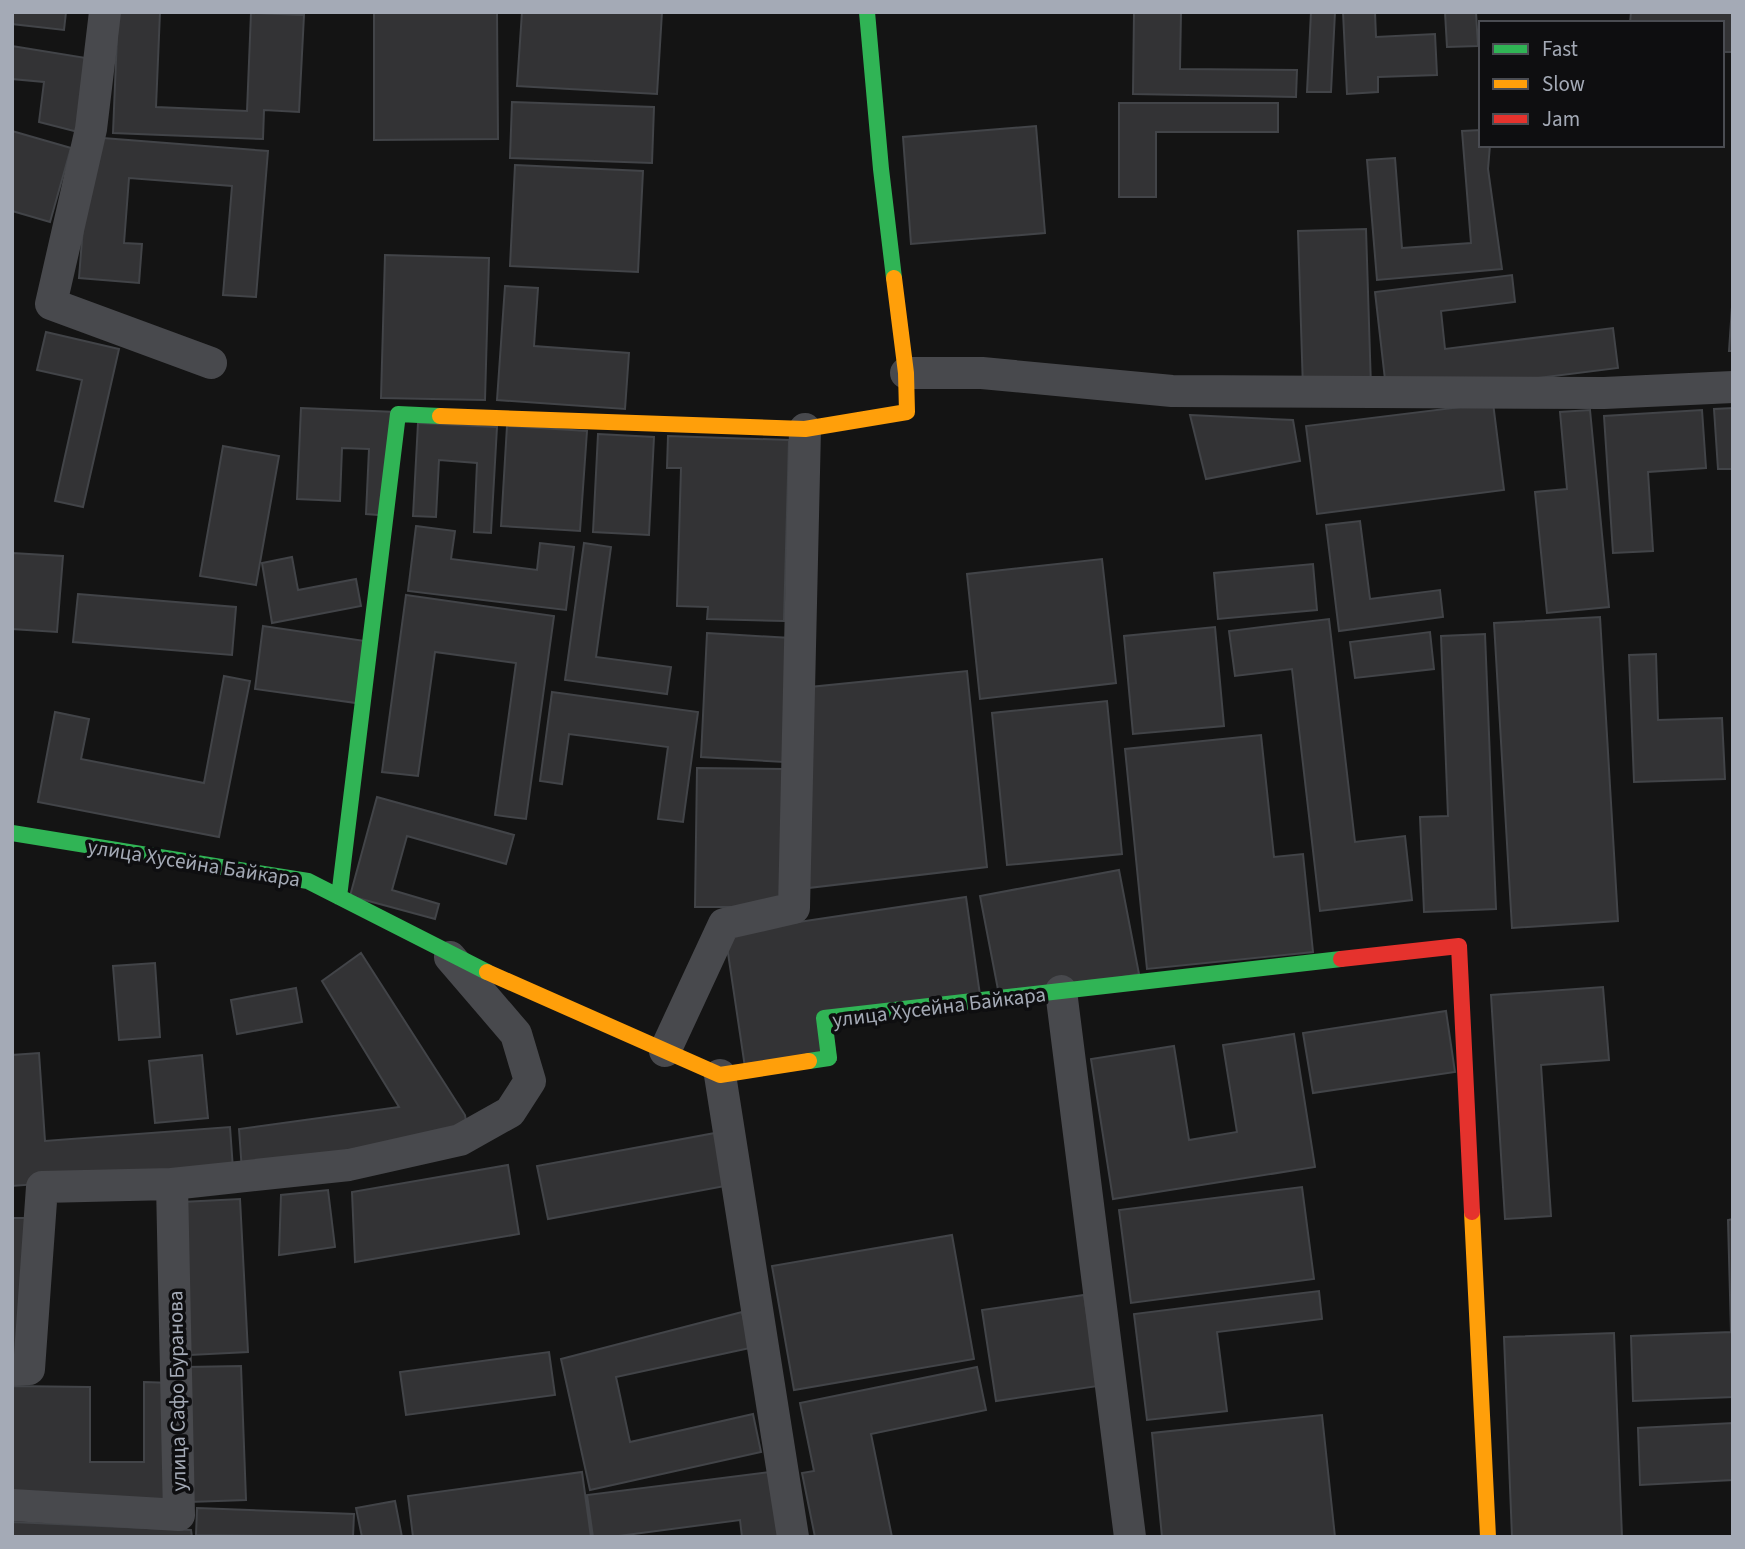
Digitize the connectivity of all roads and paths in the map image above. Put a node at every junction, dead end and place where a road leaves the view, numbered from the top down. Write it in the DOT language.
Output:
graph roads {
  1 [pos="106,12"];
  2 [pos="867,12"];
  3 [pos="211,363"];
  4 [pos="906,373"];
  5 [pos="1733,387"];
  6 [pos="805,429"];
  7 [pos="12,833"];
  8 [pos="339,897"];
  9 [pos="444,951"];
  10 [pos="1060,991"];
  11 [pos="665,1051"];
  12 [pos="720,1075"];
  13 [pos="172,1184"];
  14 [pos="12,1370"];
  15 [pos="12,1506"];
  16 [pos="793,1537"];
  17 [pos="1130,1537"];
  18 [pos="1488,1537"];
  1 -- 3 [label="street"];
  2 -- 4 [label="street"];
  4 -- 5 [label="street"];
  4 -- 6 [label="street"];
  6 -- 8 [label="street"];
  6 -- 11 [label="street"];
  7 -- 8 [label="street, улица Хусейна Байкара"];
  8 -- 9 [label="street, улица Хусейна Байкара"];
  9 -- 11 [label="street, улица Хусейна Байкара"];
  9 -- 13 [label="street, улица Хусейна Байкара"];
  10 -- 12 [label="street, улица Хусейна Байкара"];
  10 -- 17 [label="street"];
  10 -- 18 [label="street, улица Хусейна Байкара"];
  11 -- 12 [label="street, улица Хусейна Байкара"];
  12 -- 16 [label="street"];
  13 -- 14 [label="street"];
  13 -- 15 [label="street, улица Сафо Буранова"];
}
